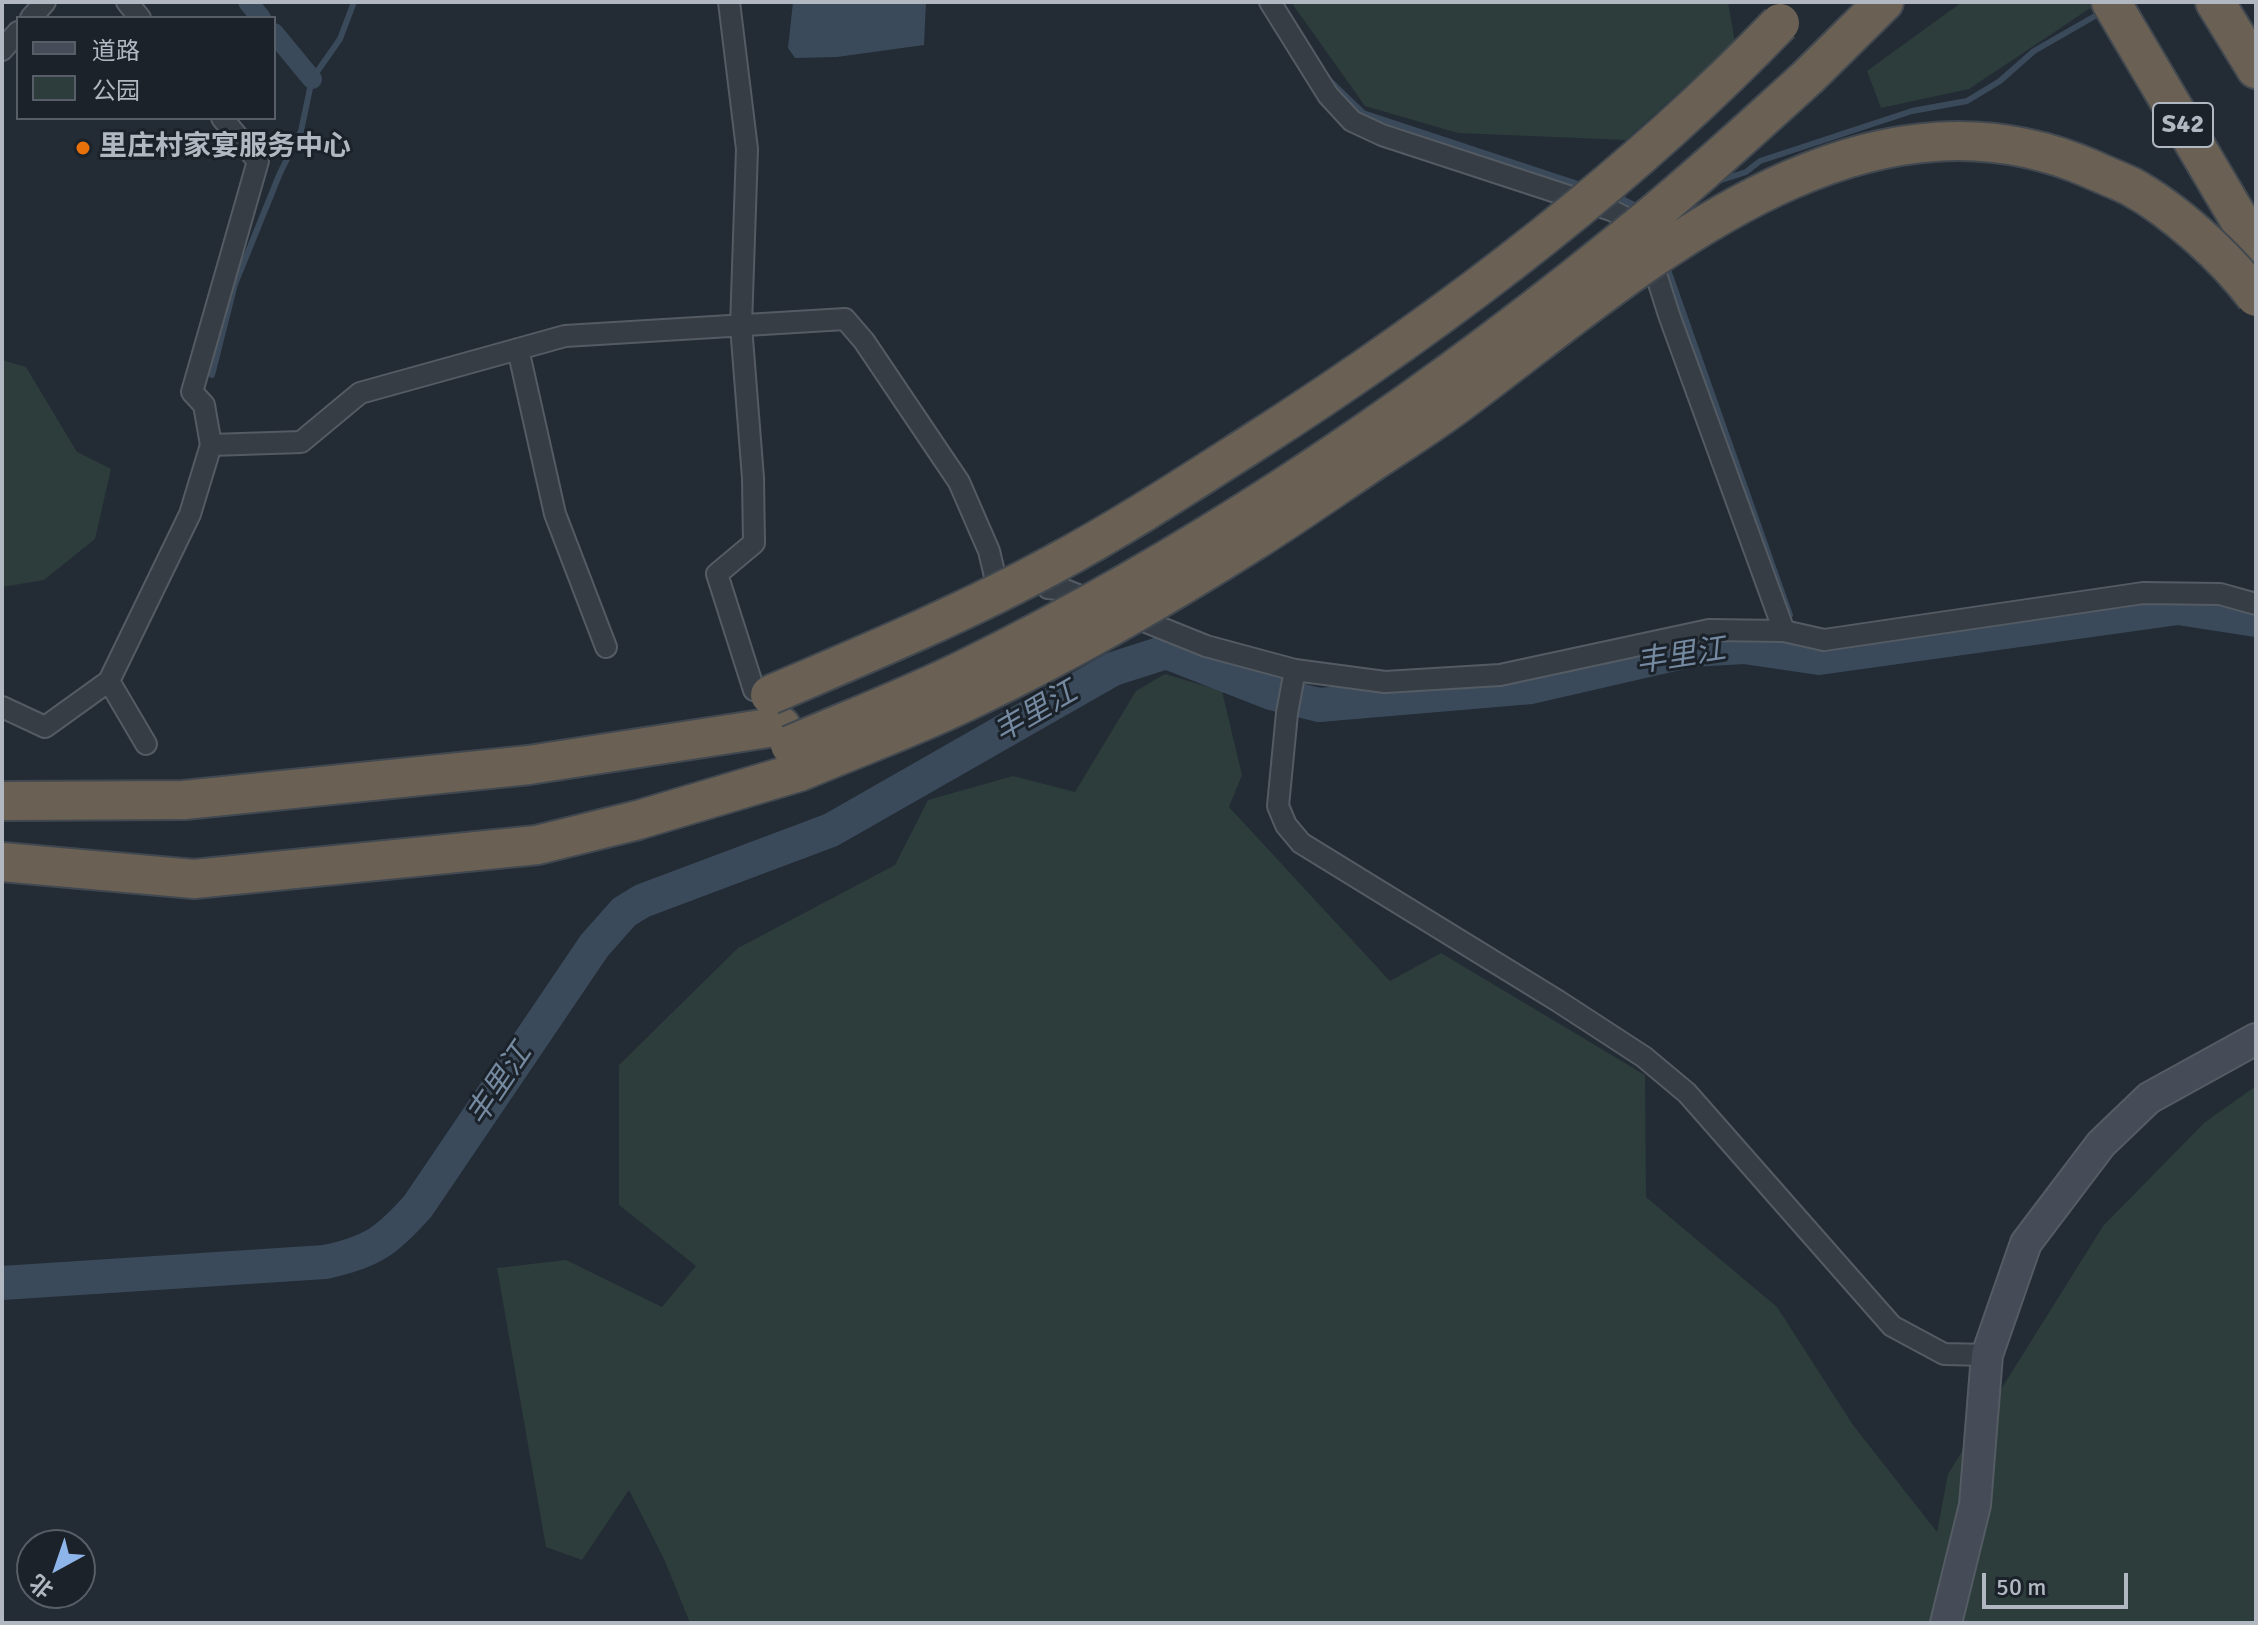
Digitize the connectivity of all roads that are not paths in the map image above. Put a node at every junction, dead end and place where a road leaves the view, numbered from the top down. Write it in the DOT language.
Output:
graph roads {
  1 [pos="729,2"];
  2 [pos="1270,2"];
  3 [pos="1856,2"];
  4 [pos="1884,2"];
  5 [pos="2111,2"];
  6 [pos="2215,2"];
  7 [pos="1787,12"];
  8 [pos="16,34"];
  9 [pos="2,50"];
  10 [pos="2256,69"];
  11 [pos="1801,70"];
  12 [pos="224,120"];
  13 [pos="2256,248"];
  14 [pos="2256,297"];
  15 [pos="741,326"];
  16 [pos="518,349"];
  17 [pos="211,445"];
  18 [pos="1048,588"];
  19 [pos="999,593"];
  20 [pos="2256,604"];
  21 [pos="1784,631"];
  22 [pos="606,647"];
  23 [pos="1294,675"];
  24 [pos="109,681"];
  25 [pos="2,707"];
  26 [pos="779,725"];
  27 [pos="146,744"];
  28 [pos="2,801"];
  29 [pos="2,862"];
  30 [pos="2256,1039"];
  31 [pos="1987,1355"];
  32 [pos="1946,1623"];
  1 -- 15 [label="street"];
  2 -- 21 [label="street"];
  3 -- 11 [label="highway"];
  4 -- 11 [label="highway"];
  5 -- 13 [label="highway, S42"];
  6 -- 10 [label="highway"];
  7 -- 26 [label="highway, bridge"];
  8 -- 9 [label="street"];
  11 -- 26 [label="highway"];
  12 -- 17 [label="street"];
  14 -- 26 [label="highway, bridge"];
  15 -- 16 [label="street"];
  15 -- 19 [label="street"];
  15 -- 26 [label="street"];
  16 -- 17 [label="street"];
  16 -- 22 [label="street"];
  17 -- 24 [label="street"];
  18 -- 23 [label="street"];
  20 -- 21 [label="street"];
  21 -- 23 [label="street"];
  23 -- 31 [label="street"];
  24 -- 25 [label="street"];
  24 -- 27 [label="street"];
  26 -- 28 [label="highway"];
  26 -- 29 [label="highway"];
  30 -- 31 [label="street"];
  31 -- 32 [label="street"];
}
